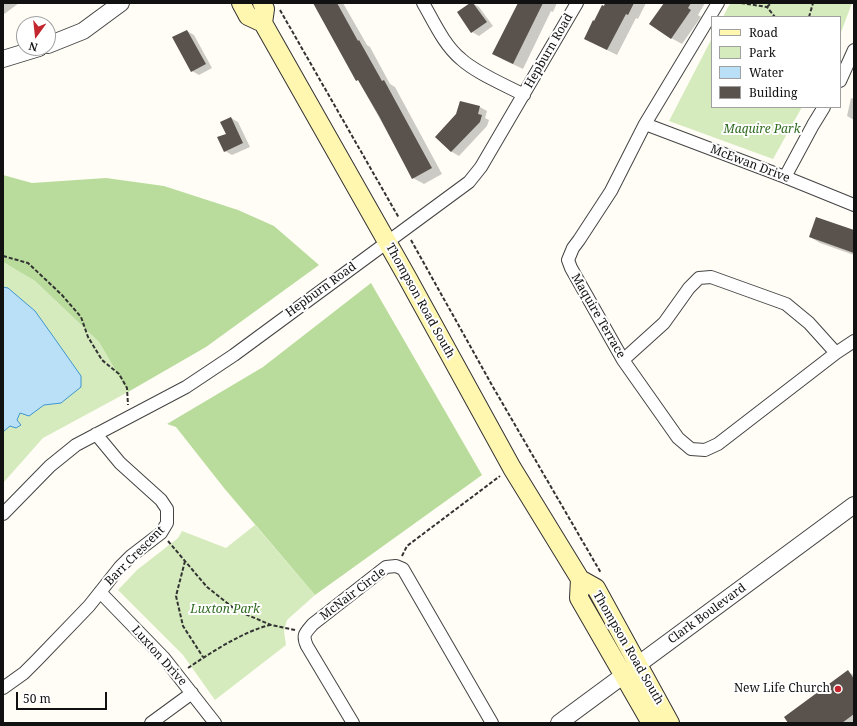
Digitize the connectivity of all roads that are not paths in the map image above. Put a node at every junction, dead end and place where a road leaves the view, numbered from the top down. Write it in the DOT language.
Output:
graph roads {
  1 [pos="121,3"];
  2 [pos="240,3"];
  3 [pos="262,3"];
  4 [pos="423,3"];
  5 [pos="577,3"];
  6 [pos="718,3"];
  7 [pos="263,23"];
  8 [pos="56,42"];
  9 [pos="854,50"];
  10 [pos="16,55"];
  11 [pos="3,59"];
  12 [pos="846,78"];
  13 [pos="524,95"];
  14 [pos="823,108"];
  15 [pos="645,124"];
  16 [pos="785,177"];
  17 [pos="854,205"];
  18 [pos="387,242"];
  19 [pos="854,341"];
  20 [pos="836,353"];
  21 [pos="623,360"];
  22 [pos="96,434"];
  23 [pos="854,505"];
  24 [pos="3,514"];
  25 [pos="580,579"];
  26 [pos="100,592"];
  27 [pos="638,665"];
  28 [pos="624,675"];
  29 [pos="3,688"];
  30 [pos="192,692"];
  31 [pos="151,723"];
  32 [pos="215,723"];
  33 [pos="353,723"];
  34 [pos="492,723"];
  35 [pos="559,723"];
  36 [pos="651,723"];
  37 [pos="670,723"];
  1 -- 8 [label="street"];
  2 -- 7 [label="main road, Thompson Road South"];
  3 -- 7 [label="main road, Thompson Road South"];
  4 -- 13 [label="street"];
  5 -- 13 [label="street, Hepburn Road"];
  6 -- 15 [label="street, Maquire Terrace"];
  7 -- 18 [label="main road, Thompson Road South"];
  9 -- 12 [label="street"];
  10 -- 11 [label="street"];
  13 -- 18 [label="street, Hepburn Road"];
  14 -- 16 [label="street"];
  15 -- 16 [label="street, McEwan Drive"];
  15 -- 21 [label="street, Maquire Terrace"];
  16 -- 17 [label="street, McEwan Drive"];
  18 -- 22 [label="street, Hepburn Road"];
  18 -- 25 [label="main road, Thompson Road South"];
  19 -- 20 [label="street, Maquire Terrace"];
  20 -- 21 [label="street"];
  20 -- 21 [label="street, Maquire Terrace"];
  22 -- 24 [label="street, Hepburn Road"];
  22 -- 26 [label="street, Barr Crescent"];
  23 -- 27 [label="street, Clark Boulevard"];
  25 -- 27 [label="main road, Thompson Road South"];
  25 -- 28 [label="main road, Thompson Road South"];
  26 -- 29 [label="street, Barr Crescent"];
  26 -- 30 [label="street, Luxton Drive"];
  27 -- 28 [label="street, Clark Boulevard"];
  27 -- 37 [label="main road, Thompson Road South"];
  28 -- 35 [label="street, Clark Boulevard"];
  28 -- 36 [label="main road, Thompson Road South"];
  30 -- 31 [label="street"];
  30 -- 32 [label="street, Luxton Drive"];
  33 -- 34 [label="street, McNair Circle"];
}
